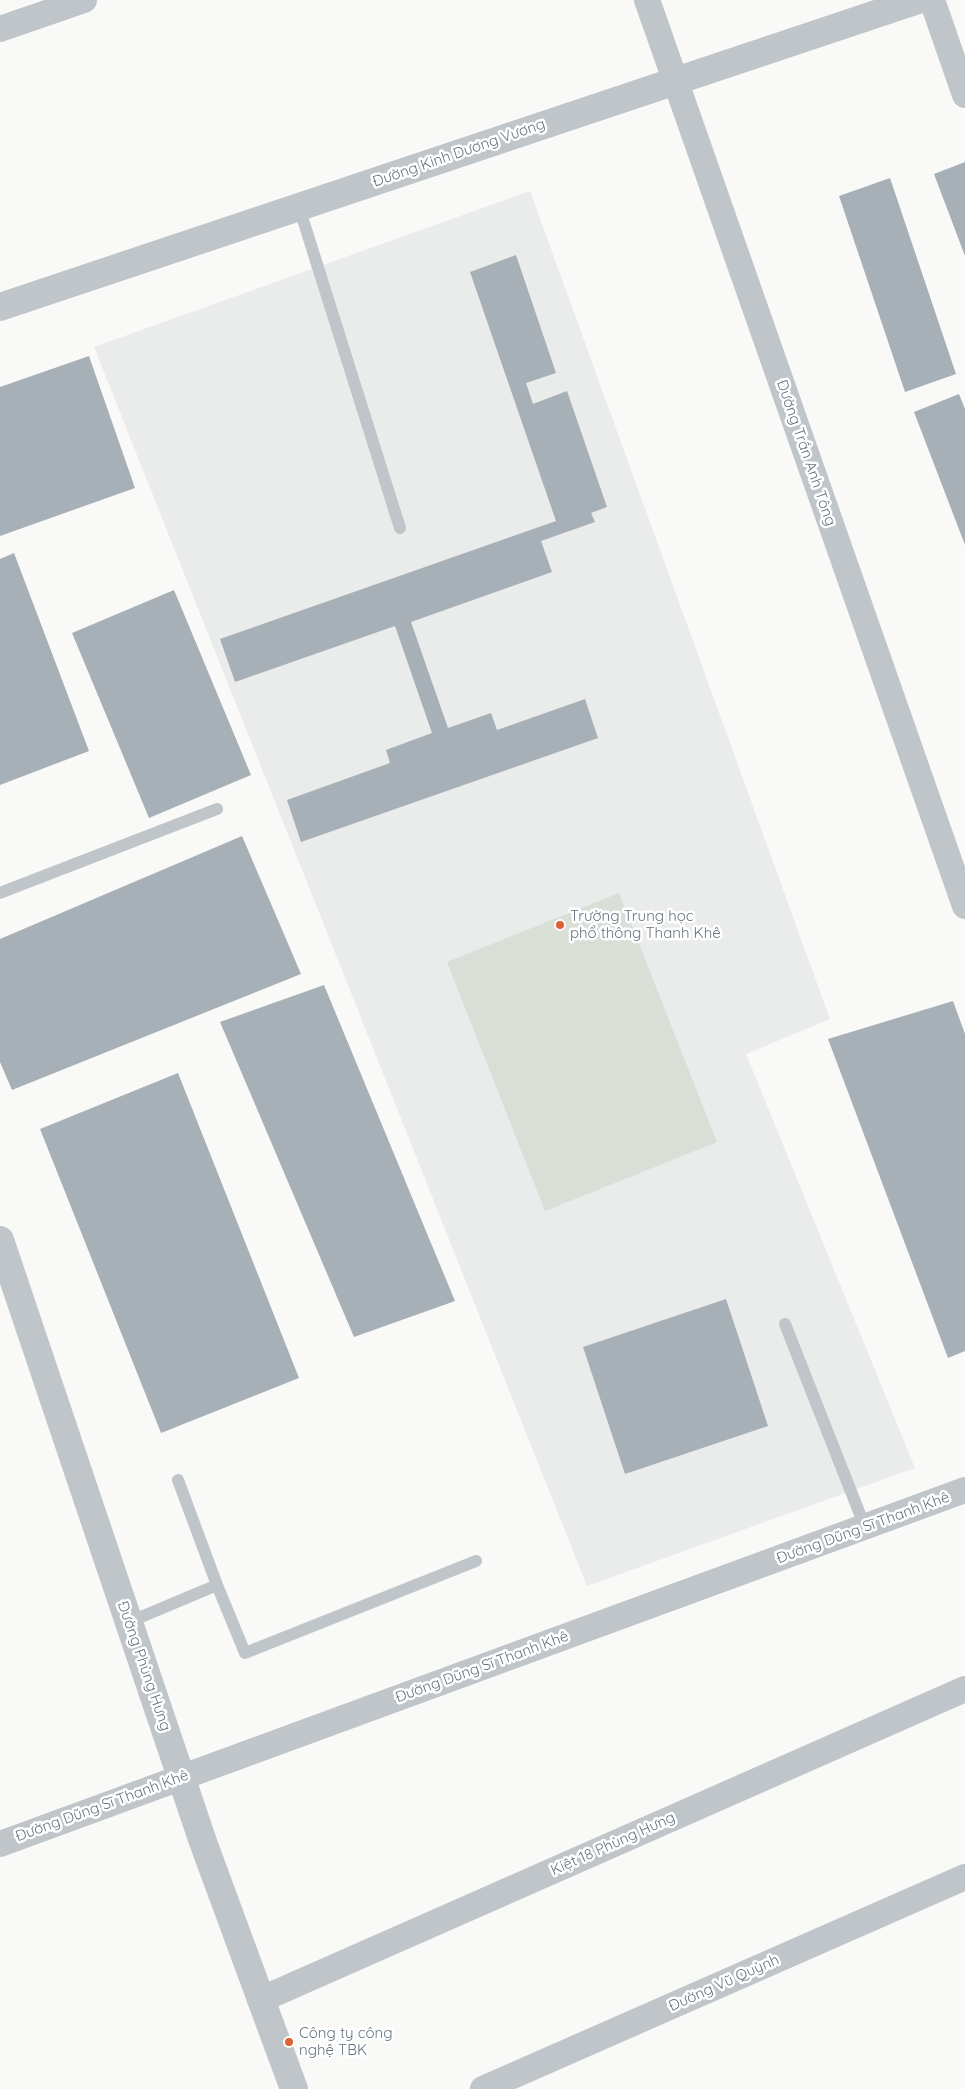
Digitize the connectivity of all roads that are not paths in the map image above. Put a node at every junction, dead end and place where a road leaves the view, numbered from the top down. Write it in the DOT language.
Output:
graph roads {
  1 [pos="84,0"];
  2 [pos="647,0"];
  3 [pos="918,0"];
  4 [pos="932,0"];
  5 [pos="0,29"];
  6 [pos="675,81"];
  7 [pos="965,95"];
  8 [pos="299,207"];
  9 [pos="0,307"];
  10 [pos="400,528"];
  11 [pos="217,809"];
  12 [pos="0,893"];
  13 [pos="965,906"];
  14 [pos="0,1240"];
  15 [pos="785,1324"];
  16 [pos="178,1480"];
  17 [pos="965,1490"];
  18 [pos="865,1527"];
  19 [pos="476,1561"];
  20 [pos="217,1585"];
  21 [pos="129,1622"];
  22 [pos="965,1689"];
  23 [pos="181,1777"];
  24 [pos="0,1844"];
  25 [pos="965,1877"];
  26 [pos="260,2000"];
  27 [pos="294,2089"];
  28 [pos="483,2089"];
  1 -- 5 [label="street"];
  2 -- 6 [label="street, Đường Trần Anh Tông"];
  3 -- 6 [label="street, Đường Kinh Dương Vương"];
  4 -- 7 [label="street"];
  6 -- 8 [label="street, Đường Kinh Dương Vương"];
  6 -- 13 [label="street, Đường Trần Anh Tông"];
  8 -- 9 [label="street, Đường Kinh Dương Vương"];
  8 -- 10 [label="lane"];
  11 -- 12 [label="lane"];
  14 -- 21 [label="street, Đường Phùng Hưng"];
  15 -- 18 [label="lane"];
  16 -- 20 [label="lane"];
  17 -- 18 [label="street, Đường Dũng Sĩ Thanh Khê"];
  18 -- 23 [label="street, Đường Dũng Sĩ Thanh Khê"];
  19 -- 20 [label="lane"];
  20 -- 21 [label="lane"];
  21 -- 23 [label="street, Đường Phùng Hưng"];
  22 -- 26 [label="street, Kiệt 18 Phùng Hưng"];
  23 -- 24 [label="street, Đường Dũng Sĩ Thanh Khê"];
  23 -- 26 [label="street, Đường Phùng Hưng"];
  25 -- 28 [label="street, Đường Vũ Quỳnh"];
  26 -- 27 [label="street, Đường Phùng Hưng"];
}
